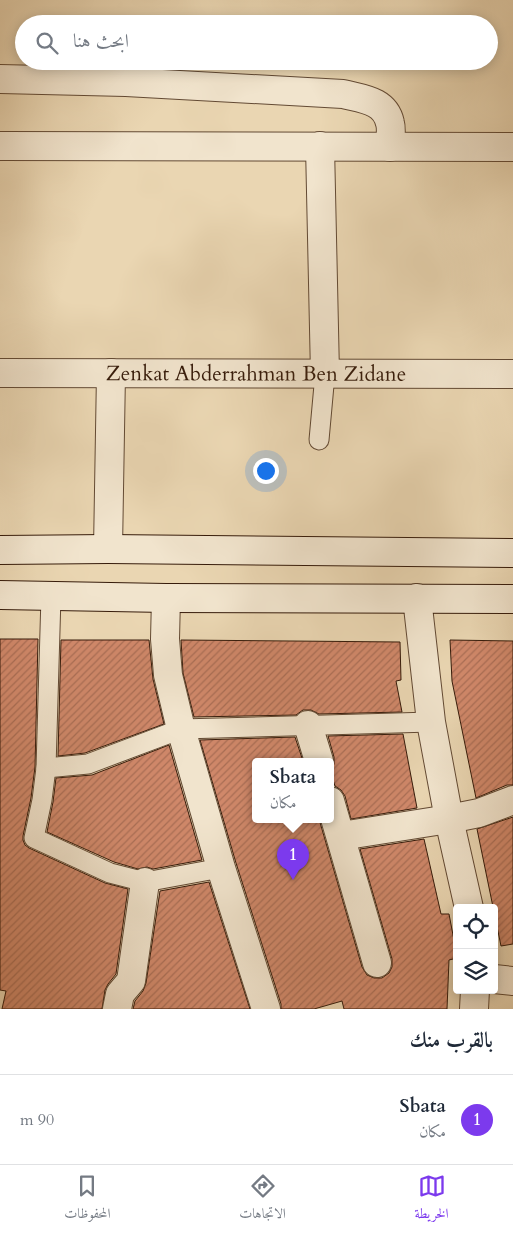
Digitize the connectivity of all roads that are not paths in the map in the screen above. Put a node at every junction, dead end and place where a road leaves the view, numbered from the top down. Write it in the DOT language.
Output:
graph roads {
  1 [pos="0,79"];
  2 [pos="0,146"];
  3 [pos="320,146"];
  4 [pos="390,147"];
  5 [pos="513,147"];
  6 [pos="0,373"];
  7 [pos="111,373"];
  8 [pos="325,374"];
  9 [pos="513,374"];
  10 [pos="319,440"];
  11 [pos="108,549"];
  12 [pos="0,550"];
  13 [pos="513,552"];
  14 [pos="0,595"];
  15 [pos="51,596"];
  16 [pos="166,598"];
  17 [pos="417,598"];
  18 [pos="513,599"];
  19 [pos="431,722"];
  20 [pos="308,725"];
  21 [pos="181,729"];
  22 [pos="318,758"];
  23 [pos="46,768"];
  24 [pos="513,800"];
  25 [pos="334,814"];
  26 [pos="449,819"];
  27 [pos="341,836"];
  28 [pos="221,868"];
  29 [pos="145,882"];
  30 [pos="468,904"];
  31 [pos="377,963"];
  32 [pos="498,979"];
  33 [pos="513,981"];
  34 [pos="475,994"];
  35 [pos="117,1009"];
  36 [pos="266,1009"];
  37 [pos="474,1009"];
  1 -- 4 [label="street"];
  2 -- 3 [label="street"];
  3 -- 4 [label="street"];
  3 -- 8 [label="street"];
  4 -- 5 [label="street"];
  6 -- 7 [label="street, Zenkat Abderrahman Ben Zidane"];
  7 -- 8 [label="street, Zenkat Abderrahman Ben Zidane"];
  7 -- 11 [label="street"];
  8 -- 9 [label="street, Zenkat Abderrahman Ben Zidane"];
  8 -- 10 [label="lane"];
  11 -- 12 [label="street"];
  11 -- 13 [label="street"];
  14 -- 15 [label="street"];
  15 -- 16 [label="street"];
  15 -- 23 [label="lane"];
  16 -- 17 [label="street"];
  16 -- 21 [label="street"];
  17 -- 18 [label="street"];
  17 -- 19 [label="street"];
  19 -- 20 [label="lane"];
  19 -- 26 [label="street"];
  20 -- 21 [label="lane"];
  20 -- 22 [label="street"];
  21 -- 23 [label="lane"];
  21 -- 28 [label="street"];
  23 -- 29 [label="lane"];
  24 -- 26 [label="street"];
  25 -- 27 [label="street"];
  26 -- 27 [label="street"];
  26 -- 30 [label="street"];
  27 -- 31 [label="street"];
  28 -- 29 [label="lane"];
  28 -- 36 [label="street"];
  29 -- 35 [label="street"];
  32 -- 33 [label="street"];
  34 -- 37 [label="street"];
}
